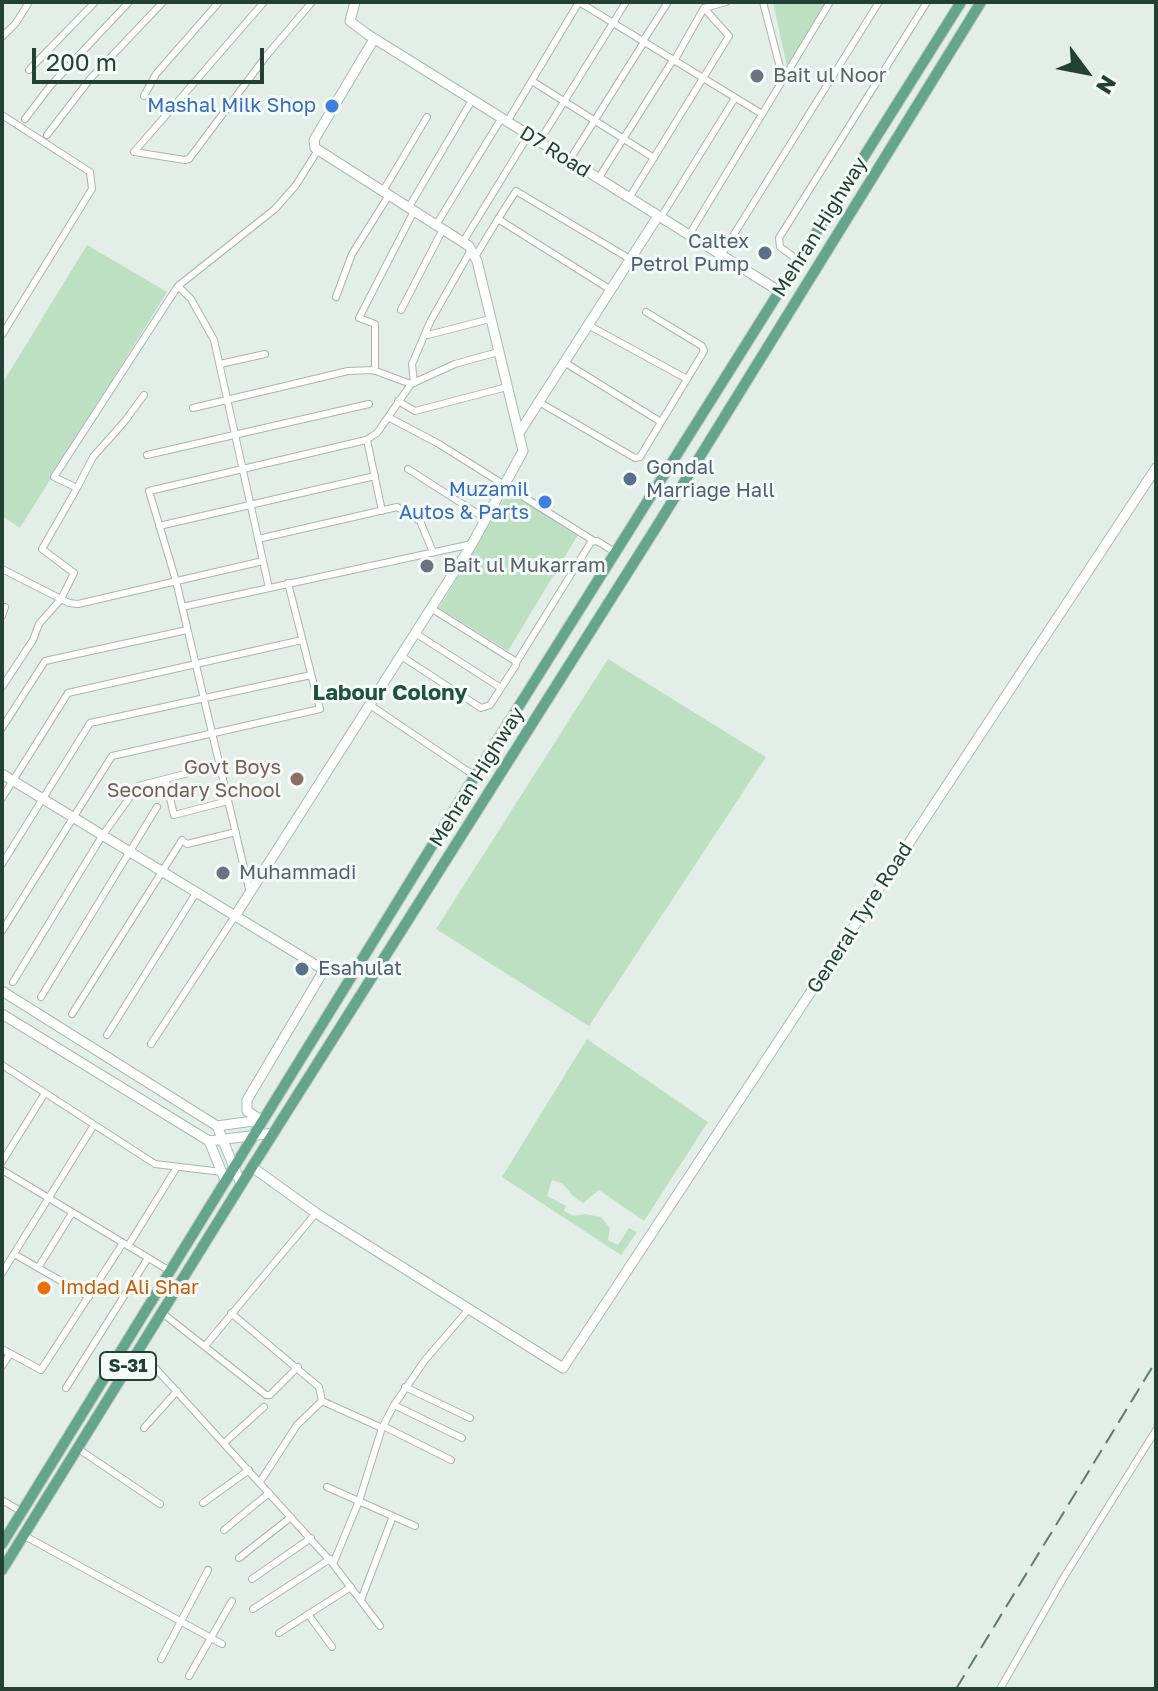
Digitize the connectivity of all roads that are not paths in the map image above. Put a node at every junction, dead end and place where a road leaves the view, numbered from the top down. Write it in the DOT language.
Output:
graph roads {
  1 [pos="29,2"];
  2 [pos="95,2"];
  3 [pos="129,2"];
  4 [pos="163,2"];
  5 [pos="219,2"];
  6 [pos="264,2"];
  7 [pos="312,2"];
  8 [pos="626,2"];
  9 [pos="668,2"];
  10 [pos="726,2"];
  11 [pos="763,2"];
  12 [pos="830,2"];
  13 [pos="879,2"];
  14 [pos="927,2"];
  15 [pos="961,2"];
  16 [pos="981,2"];
  17 [pos="353,3"];
  18 [pos="581,3"];
  19 [pos="704,8"];
  20 [pos="613,23"];
  21 [pos="2,37"];
  22 [pos="374,39"];
  23 [pos="644,42"];
  24 [pos="674,60"];
  25 [pos="29,70"];
  26 [pos="702,78"];
  27 [pos="783,79"];
  28 [pos="532,81"];
  29 [pos="144,96"];
  30 [pos="735,98"];
  31 [pos="472,100"];
  32 [pos="564,102"];
  33 [pos="762,114"];
  34 [pos="3,116"];
  35 [pos="427,117"];
  36 [pos="25,119"];
  37 [pos="504,121"];
  38 [pos="595,121"];
  39 [pos="47,135"];
  40 [pos="528,136"];
  41 [pos="623,139"];
  42 [pos="539,142"];
  43 [pos="318,150"];
  44 [pos="654,158"];
  45 [pos="569,161"];
  46 [pos="598,179"];
  47 [pos="386,193"];
  48 [pos="629,198"];
  49 [pos="412,209"];
  50 [pos="659,216"];
  51 [pos="498,219"];
  52 [pos="439,227"];
  53 [pos="689,235"];
  54 [pos="463,242"];
  55 [pos="473,253"];
  56 [pos="721,255"];
  57 [pos="630,259"];
  58 [pos="798,260"];
  59 [pos="178,286"];
  60 [pos="611,290"];
  61 [pos="779,291"];
  62 [pos="336,297"];
  63 [pos="401,310"];
  64 [pos="646,312"];
  65 [pos="490,319"];
  66 [pos="588,325"];
  67 [pos="2,335"];
  68 [pos="424,336"];
  69 [pos="498,352"];
  70 [pos="265,354"];
  71 [pos="564,362"];
  72 [pos="220,364"];
  73 [pos="375,371"];
  74 [pos="687,379"];
  75 [pos="413,383"];
  76 [pos="507,387"];
  77 [pos="144,395"];
  78 [pos="228,401"];
  79 [pos="398,401"];
  80 [pos="539,402"];
  81 [pos="369,404"];
  82 [pos="193,408"];
  83 [pos="388,417"];
  84 [pos="661,422"];
  85 [pos="519,433"];
  86 [pos="235,435"];
  87 [pos="367,440"];
  88 [pos="147,455"];
  89 [pos="674,459"];
  90 [pos="1156,468"];
  91 [pos="243,469"];
  92 [pos="408,469"];
  93 [pos="691,470"];
  94 [pos="375,476"];
  95 [pos="504,486"];
  96 [pos="77,488"];
  97 [pos="250,504"];
  98 [pos="382,511"];
  99 [pos="486,519"];
  100 [pos="159,526"];
  101 [pos="258,539"];
  102 [pos="594,541"];
  103 [pos="472,544"];
  104 [pos="433,552"];
  105 [pos="615,552"];
  106 [pos="263,561"];
  107 [pos="2,569"];
  108 [pos="176,581"];
  109 [pos="288,583"];
  110 [pos="269,588"];
  111 [pos="61,599"];
  112 [pos="2,607"];
  113 [pos="182,607"];
  114 [pos="431,608"];
  115 [pos="2,616"];
  116 [pos="187,630"];
  117 [pos="415,633"];
  118 [pos="302,640"];
  119 [pos="401,656"];
  120 [pos="516,663"];
  121 [pos="195,664"];
  122 [pos="311,675"];
  123 [pos="2,687"];
  124 [pos="501,688"];
  125 [pos="204,699"];
  126 [pos="370,705"];
  127 [pos="2,728"];
  128 [pos="212,734"];
  129 [pos="220,765"];
  130 [pos="2,774"];
  131 [pos="475,776"];
  132 [pos="13,780"];
  133 [pos="166,781"];
  134 [pos="2,798"];
  135 [pos="43,799"];
  136 [pos="228,801"];
  137 [pos="157,807"];
  138 [pos="74,818"];
  139 [pos="236,832"];
  140 [pos="102,836"];
  141 [pos="130,853"];
  142 [pos="2,864"];
  143 [pos="162,873"];
  144 [pos="196,893"];
  145 [pos="250,893"];
  146 [pos="235,916"];
  147 [pos="2,931"];
  148 [pos="13,982"];
  149 [pos="2,991"];
  150 [pos="41,997"];
  151 [pos="2,1014"];
  152 [pos="72,1014"];
  153 [pos="107,1035"];
  154 [pos="151,1044"];
  155 [pos="2,1065"];
  156 [pos="45,1093"];
  157 [pos="261,1120"];
  158 [pos="94,1125"];
  159 [pos="217,1126"];
  160 [pos="274,1133"];
  161 [pos="252,1136"];
  162 [pos="223,1139"];
  163 [pos="209,1141"];
  164 [pos="2,1162"];
  165 [pos="234,1166"];
  166 [pos="177,1167"];
  167 [pos="252,1167"];
  168 [pos="2,1170"];
  169 [pos="224,1176"];
  170 [pos="241,1184"];
  171 [pos="49,1198"];
  172 [pos="72,1213"];
  173 [pos="316,1213"];
  174 [pos="126,1244"];
  175 [pos="14,1254"];
  176 [pos="148,1258"];
  177 [pos="38,1268"];
  178 [pos="170,1271"];
  179 [pos="2,1273"];
  180 [pos="89,1297"];
  181 [pos="469,1309"];
  182 [pos="161,1312"];
  183 [pos="231,1313"];
  184 [pos="205,1346"];
  185 [pos="2,1349"];
  186 [pos="138,1349"];
  187 [pos="10,1354"];
  188 [pos="2,1366"];
  189 [pos="298,1367"];
  190 [pos="405,1387"];
  191 [pos="66,1388"];
  192 [pos="177,1391"];
  193 [pos="322,1401"];
  194 [pos="394,1405"];
  195 [pos="264,1407"];
  196 [pos="470,1418"];
  197 [pos="382,1427"];
  198 [pos="144,1428"];
  199 [pos="1156,1430"];
  200 [pos="462,1438"];
  201 [pos="224,1443"];
  202 [pos="77,1448"];
  203 [pos="451,1460"];
  204 [pos="249,1470"];
  205 [pos="260,1482"];
  206 [pos="327,1487"];
  207 [pos="269,1493"];
  208 [pos="2,1500"];
  209 [pos="359,1501"];
  210 [pos="203,1503"];
  211 [pos="160,1504"];
  212 [pos="22,1512"];
  213 [pos="393,1516"];
  214 [pos="291,1517"];
  215 [pos="415,1526"];
  216 [pos="224,1530"];
  217 [pos="23,1535"];
  218 [pos="311,1538"];
  219 [pos="2,1544"];
  220 [pos="239,1558"];
  221 [pos="332,1562"];
  222 [pos="2,1570"];
  223 [pos="208,1570"];
  224 [pos="252,1579"];
  225 [pos="351,1587"];
  226 [pos="361,1600"];
  227 [pos="232,1601"];
  228 [pos="253,1609"];
  229 [pos="308,1614"];
  230 [pos="180,1621"];
  231 [pos="380,1626"];
  232 [pos="279,1633"];
  233 [pos="210,1637"];
  234 [pos="222,1644"];
  235 [pos="332,1647"];
  236 [pos="161,1659"];
  237 [pos="189,1676"];
  238 [pos="1000,1689"];
  1 -- 21 [label="street"];
  2 -- 25 [label="street"];
  3 -- 36 [label="street"];
  4 -- 39 [label="street"];
  5 -- 29 [label="street"];
  6 -- 7 [label="street"];
  8 -- 20 [label="street"];
  9 -- 23 [label="street"];
  10 -- 19 [label="street"];
  11 -- 27 [label="street"];
  12 -- 27 [label="street"];
  13 -- 56 [label="street"];
  14 -- 58 [label="street"];
  15 -- 58 [label="main road, Mehran Highway / S-31"];
  16 -- 93 [label="main road, Mehran Highway / S-31"];
  17 -- 22 [label="street, D7 Road"];
  18 -- 20 [label="street"];
  18 -- 28 [label="street"];
  19 -- 24 [label="street"];
  19 -- 26 [label="street"];
  20 -- 23 [label="street"];
  20 -- 32 [label="street"];
  22 -- 31 [label="street, D7 Road"];
  22 -- 43 [label="street"];
  23 -- 24 [label="street"];
  23 -- 38 [label="street"];
  24 -- 26 [label="street"];
  24 -- 41 [label="street"];
  26 -- 30 [label="street"];
  26 -- 44 [label="street"];
  27 -- 33 [label="street"];
  28 -- 32 [label="street"];
  28 -- 37 [label="street"];
  30 -- 33 [label="street"];
  30 -- 50 [label="street"];
  31 -- 37 [label="street, D7 Road"];
  31 -- 49 [label="street"];
  32 -- 38 [label="street"];
  32 -- 42 [label="street"];
  33 -- 53 [label="street"];
  34 -- 67 [label="street"];
  35 -- 47 [label="street"];
  37 -- 40 [label="street, D7 Road"];
  37 -- 52 [label="street"];
  38 -- 41 [label="street"];
  38 -- 45 [label="street"];
  40 -- 42 [label="street, D7 Road"];
  40 -- 54 [label="street"];
  41 -- 44 [label="street"];
  41 -- 46 [label="street"];
  42 -- 45 [label="street, D7 Road"];
  43 -- 47 [label="street"];
  43 -- 59 [label="street"];
  44 -- 48 [label="street"];
  45 -- 46 [label="street, D7 Road"];
  46 -- 48 [label="street, D7 Road"];
  47 -- 49 [label="street"];
  47 -- 62 [label="street"];
  48 -- 50 [label="street, D7 Road"];
  49 -- 52 [label="street"];
  49 -- 73 [label="street"];
  50 -- 53 [label="street, D7 Road"];
  50 -- 57 [label="street"];
  51 -- 55 [label="street"];
  51 -- 57 [label="street"];
  51 -- 60 [label="street"];
  52 -- 54 [label="street"];
  52 -- 63 [label="street"];
  53 -- 56 [label="street, D7 Road"];
  54 -- 55 [label="street"];
  55 -- 65 [label="street"];
  55 -- 68 [label="street"];
  56 -- 61 [label="street, D7 Road"];
  57 -- 60 [label="street"];
  58 -- 61 [label="main road, Mehran Highway / S-31"];
  59 -- 72 [label="street"];
  59 -- 96 [label="street"];
  60 -- 66 [label="street"];
  61 -- 89 [label="main road, Mehran Highway / S-31"];
  64 -- 74 [label="street"];
  65 -- 68 [label="street"];
  65 -- 69 [label="street"];
  66 -- 71 [label="street"];
  66 -- 74 [label="street"];
  68 -- 75 [label="street"];
  69 -- 75 [label="street"];
  69 -- 76 [label="street"];
  70 -- 72 [label="street"];
  71 -- 80 [label="street"];
  71 -- 84 [label="street"];
  72 -- 78 [label="street"];
  73 -- 75 [label="street"];
  73 -- 78 [label="street"];
  74 -- 84 [label="street"];
  75 -- 79 [label="street"];
  76 -- 79 [label="street"];
  76 -- 85 [label="street"];
  77 -- 96 [label="street"];
  78 -- 82 [label="street"];
  78 -- 86 [label="street"];
  79 -- 83 [label="street"];
  80 -- 84 [label="street"];
  80 -- 85 [label="street"];
  81 -- 86 [label="street"];
  83 -- 87 [label="street"];
  83 -- 95 [label="street"];
  85 -- 95 [label="street"];
  86 -- 88 [label="street"];
  86 -- 91 [label="street"];
  87 -- 91 [label="street"];
  87 -- 94 [label="street"];
  89 -- 93 [label="main road"];
  89 -- 105 [label="main road, Mehran Highway / S-31"];
  90 -- 181 [label="street, General Tyre Road"];
  91 -- 97 [label="street"];
  91 -- 100 [label="street"];
  92 -- 99 [label="street"];
  93 -- 160 [label="main road, Mehran Highway / S-31"];
  94 -- 97 [label="street"];
  94 -- 98 [label="street"];
  95 -- 99 [label="street"];
  95 -- 102 [label="street"];
  96 -- 111 [label="street"];
  97 -- 100 [label="street"];
  97 -- 101 [label="street"];
  98 -- 101 [label="street"];
  98 -- 104 [label="street"];
  99 -- 103 [label="street"];
  100 -- 108 [label="street"];
  101 -- 106 [label="street"];
  102 -- 105 [label="street"];
  102 -- 120 [label="street"];
  103 -- 104 [label="street"];
  103 -- 114 [label="street"];
  104 -- 109 [label="street"];
  105 -- 131 [label="main road, Mehran Highway / S-31"];
  106 -- 108 [label="street"];
  106 -- 110 [label="street"];
  107 -- 111 [label="street"];
  108 -- 111 [label="street"];
  108 -- 113 [label="street"];
  109 -- 110 [label="street"];
  109 -- 118 [label="street"];
  110 -- 113 [label="street"];
  111 -- 123 [label="street"];
  112 -- 115 [label="street"];
  113 -- 116 [label="street"];
  114 -- 117 [label="street"];
  114 -- 120 [label="street"];
  116 -- 121 [label="street"];
  116 -- 127 [label="street"];
  117 -- 119 [label="street"];
  117 -- 124 [label="street"];
  118 -- 121 [label="street"];
  118 -- 122 [label="street"];
  119 -- 124 [label="street"];
  119 -- 126 [label="street"];
  120 -- 124 [label="street"];
  121 -- 125 [label="street"];
  121 -- 132 [label="street"];
  122 -- 125 [label="street"];
  122 -- 128 [label="street"];
  125 -- 128 [label="street"];
  125 -- 135 [label="street"];
  126 -- 131 [label="street"];
  126 -- 145 [label="street"];
  128 -- 129 [label="street"];
  128 -- 138 [label="street"];
  129 -- 133 [label="street"];
  129 -- 136 [label="street"];
  130 -- 132 [label="street"];
  131 -- 157 [label="main road, Mehran Highway / S-31"];
  132 -- 134 [label="street"];
  132 -- 135 [label="street"];
  133 -- 136 [label="street"];
  133 -- 140 [label="street"];
  135 -- 138 [label="street"];
  135 -- 142 [label="street"];
  136 -- 139 [label="street"];
  137 -- 141 [label="street"];
  138 -- 140 [label="street"];
  138 -- 147 [label="street"];
  139 -- 143 [label="street"];
  139 -- 145 [label="street"];
  140 -- 141 [label="street"];
  140 -- 148 [label="street"];
  141 -- 143 [label="street"];
  141 -- 150 [label="street"];
  143 -- 144 [label="street"];
  143 -- 152 [label="street"];
  144 -- 146 [label="street"];
  144 -- 153 [label="street"];
  145 -- 146 [label="street"];
  146 -- 154 [label="street"];
  146 -- 157 [label="street"];
  149 -- 159 [label="street"];
  151 -- 163 [label="street"];
  155 -- 156 [label="street"];
  156 -- 158 [label="street"];
  156 -- 164 [label="street"];
  157 -- 159 [label="street"];
  157 -- 161 [label="main road, Mehran Highway / S-31"];
  158 -- 166 [label="street"];
  158 -- 171 [label="street"];
  159 -- 162 [label="street"];
  160 -- 161 [label="street"];
  160 -- 167 [label="main road, Mehran Highway / S-31"];
  161 -- 162 [label="street"];
  161 -- 165 [label="main road, Mehran Highway / S-31"];
  162 -- 163 [label="street"];
  162 -- 165 [label="street"];
  163 -- 169 [label="street"];
  165 -- 169 [label="main road, Mehran Highway / S-31"];
  165 -- 170 [label="street"];
  166 -- 169 [label="street"];
  166 -- 174 [label="street"];
  167 -- 170 [label="main road, Mehran Highway / S-31"];
  167 -- 173 [label="street"];
  168 -- 171 [label="street"];
  169 -- 178 [label="main road, Mehran Highway / S-31"];
  170 -- 182 [label="main road, Mehran Highway / S-31"];
  171 -- 172 [label="street"];
  171 -- 175 [label="street"];
  172 -- 174 [label="street"];
  172 -- 177 [label="street"];
  173 -- 181 [label="street"];
  173 -- 183 [label="street"];
  174 -- 176 [label="street"];
  174 -- 180 [label="street"];
  175 -- 177 [label="street"];
  175 -- 179 [label="street"];
  176 -- 178 [label="street"];
  176 -- 191 [label="street"];
  177 -- 180 [label="street"];
  178 -- 212 [label="main road, Mehran Highway / S-31"];
  180 -- 187 [label="street"];
  181 -- 190 [label="street"];
  182 -- 184 [label="street"];
  182 -- 186 [label="main road, Mehran Highway / S-31"];
  183 -- 184 [label="street"];
  183 -- 189 [label="street"];
  184 -- 189 [label="street"];
  185 -- 187 [label="street"];
  186 -- 192 [label="street"];
  186 -- 202 [label="main road, Mehran Highway / S-31"];
  187 -- 188 [label="street"];
  189 -- 193 [label="street"];
  190 -- 194 [label="street"];
  190 -- 196 [label="street"];
  192 -- 198 [label="street"];
  192 -- 201 [label="street"];
  193 -- 197 [label="street"];
  193 -- 205 [label="street"];
  194 -- 197 [label="street"];
  194 -- 200 [label="street"];
  195 -- 201 [label="street"];
  197 -- 203 [label="street"];
  197 -- 209 [label="street"];
  199 -- 238 [label="street"];
  201 -- 204 [label="street"];
  202 -- 211 [label="street"];
  202 -- 217 [label="main road, Mehran Highway / S-31"];
  204 -- 205 [label="street"];
  204 -- 210 [label="street"];
  205 -- 207 [label="street"];
  206 -- 209 [label="street"];
  207 -- 214 [label="street"];
  207 -- 216 [label="street"];
  208 -- 212 [label="street"];
  209 -- 213 [label="street"];
  209 -- 221 [label="street"];
  212 -- 219 [label="main road, Mehran Highway / S-31"];
  213 -- 215 [label="street"];
  213 -- 226 [label="street"];
  214 -- 218 [label="street"];
  214 -- 220 [label="street"];
  217 -- 222 [label="main road, Mehran Highway / S-31"];
  217 -- 230 [label="street"];
  218 -- 221 [label="street"];
  218 -- 224 [label="street"];
  221 -- 225 [label="street"];
  221 -- 228 [label="street"];
  223 -- 230 [label="street"];
  225 -- 226 [label="street"];
  225 -- 229 [label="street"];
  226 -- 231 [label="street"];
  227 -- 233 [label="street"];
  229 -- 232 [label="street"];
  229 -- 235 [label="street"];
  230 -- 233 [label="street"];
  230 -- 236 [label="street"];
  233 -- 234 [label="street"];
  233 -- 237 [label="street"];
}
